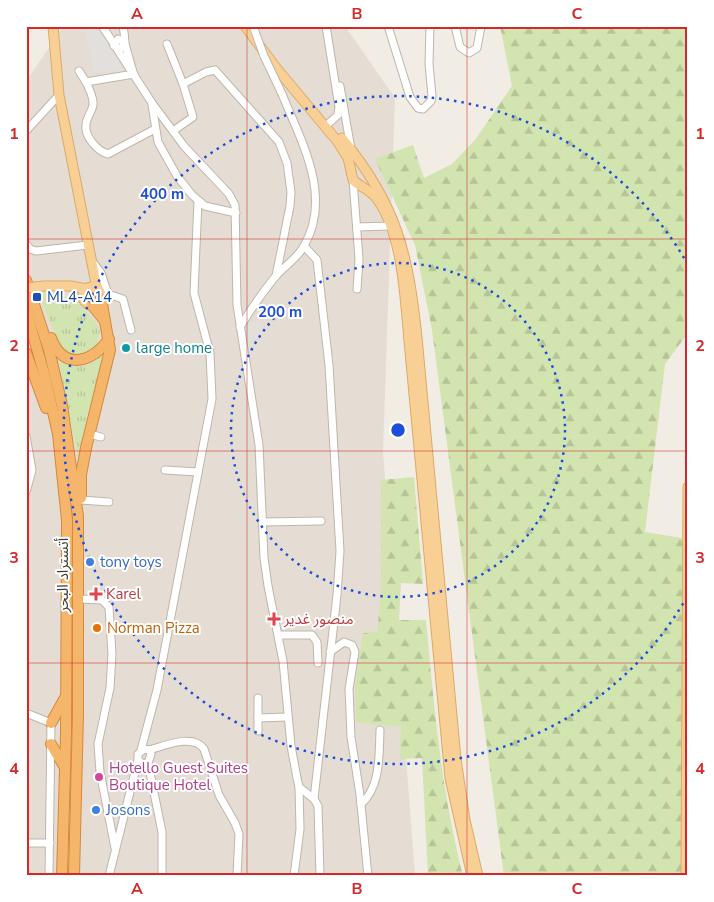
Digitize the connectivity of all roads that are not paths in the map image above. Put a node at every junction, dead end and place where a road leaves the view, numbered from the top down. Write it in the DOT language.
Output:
graph roads {
  1 [pos="48,26"];
  2 [pos="53,26"];
  3 [pos="104,26"];
  4 [pos="119,26"];
  5 [pos="123,26"];
  6 [pos="245,26"];
  7 [pos="253,26"];
  8 [pos="326,26"];
  9 [pos="388,26"];
  10 [pos="430,26"];
  11 [pos="455,26"];
  12 [pos="482,26"];
  13 [pos="119,43"];
  14 [pos="166,44"];
  15 [pos="55,59"];
  16 [pos="333,64"];
  17 [pos="79,72"];
  18 [pos="133,73"];
  19 [pos="86,82"];
  20 [pos="183,84"];
  21 [pos="59,95"];
  22 [pos="152,103"];
  23 [pos="164,118"];
  24 [pos="330,123"];
  25 [pos="155,126"];
  26 [pos="26,131"];
  27 [pos="173,131"];
  28 [pos="351,148"];
  29 [pos="371,178"];
  30 [pos="353,180"];
  31 [pos="362,187"];
  32 [pos="198,201"];
  33 [pos="236,213"];
  34 [pos="390,226"];
  35 [pos="357,227"];
  36 [pos="26,244"];
  37 [pos="88,245"];
  38 [pos="304,246"];
  39 [pos="92,264"];
  40 [pos="276,276"];
  41 [pos="26,280"];
  42 [pos="26,288"];
  43 [pos="357,289"];
  44 [pos="92,292"];
  45 [pos="92,305"];
  46 [pos="31,309"];
  47 [pos="105,320"];
  48 [pos="240,327"];
  49 [pos="131,330"];
  50 [pos="109,339"];
  51 [pos="26,353"];
  52 [pos="58,434"];
  53 [pos="89,434"];
  54 [pos="26,436"];
  55 [pos="102,437"];
  56 [pos="165,470"];
  57 [pos="198,472"];
  58 [pos="688,488"];
  59 [pos="26,492"];
  60 [pos="81,500"];
  61 [pos="109,502"];
  62 [pos="78,516"];
  63 [pos="321,520"];
  64 [pos="262,522"];
  65 [pos="79,599"];
  66 [pos="279,635"];
  67 [pos="330,652"];
  68 [pos="318,663"];
  69 [pos="66,695"];
  70 [pos="258,698"];
  71 [pos="26,713"];
  72 [pos="287,717"];
  73 [pos="258,718"];
  74 [pos="51,723"];
  75 [pos="380,730"];
  76 [pos="258,731"];
  77 [pos="51,744"];
  78 [pos="145,750"];
  79 [pos="138,760"];
  80 [pos="148,763"];
  81 [pos="65,767"];
  82 [pos="299,787"];
  83 [pos="314,799"];
  84 [pos="361,804"];
  85 [pos="50,843"];
  86 [pos="26,844"];
  87 [pos="115,848"];
  88 [pos="49,876"];
  89 [pos="62,876"];
  90 [pos="74,876"];
  91 [pos="109,876"];
  92 [pos="162,876"];
  93 [pos="237,876"];
  94 [pos="294,876"];
  95 [pos="320,876"];
  96 [pos="368,876"];
  97 [pos="472,876"];
  98 [pos="478,876"];
  99 [pos="686,876"];
  1 -- 15 [label="main road"];
  2 -- 15 [label="main road"];
  3 -- 13 [label="street"];
  4 -- 13 [label="street"];
  5 -- 13 [label="street"];
  6 -- 30 [label="main road"];
  7 -- 24 [label="main road"];
  7 -- 38 [label="street, bridge"];
  8 -- 16 [label="street"];
  9 -- 10 [label="street"];
  11 -- 12 [label="street"];
  13 -- 18 [label="street"];
  14 -- 20 [label="street"];
  15 -- 21 [label="main road"];
  16 -- 24 [label="street"];
  16 -- 28 [label="street"];
  17 -- 19 [label="street"];
  18 -- 19 [label="street"];
  18 -- 22 [label="street"];
  19 -- 25 [label="street"];
  20 -- 27 [label="street"];
  20 -- 40 [label="street"];
  21 -- 26 [label="street"];
  21 -- 37 [label="main road"];
  22 -- 23 [label="street"];
  22 -- 25 [label="street"];
  23 -- 25 [label="street"];
  23 -- 27 [label="street"];
  24 -- 28 [label="main road"];
  25 -- 32 [label="street"];
  27 -- 33 [label="street"];
  28 -- 29 [label="main road"];
  29 -- 31 [label="main road"];
  29 -- 98 [label="main road"];
  30 -- 31 [label="main road"];
  30 -- 35 [label="street"];
  31 -- 34 [label="main road"];
  32 -- 33 [label="street"];
  32 -- 57 [label="street"];
  33 -- 48 [label="street"];
  34 -- 35 [label="street"];
  34 -- 97 [label="main road"];
  35 -- 43 [label="street"];
  36 -- 37 [label="street"];
  37 -- 39 [label="main road"];
  38 -- 40 [label="street"];
  38 -- 67 [label="street"];
  39 -- 44 [label="main road"];
  39 -- 49 [label="street"];
  40 -- 48 [label="street"];
  41 -- 46 [label="highway, أتستراد البحر"];
  42 -- 44 [label="main road, bridge"];
  44 -- 45 [label="main road"];
  44 -- 47 [label="highway"];
  45 -- 47 [label="highway"];
  46 -- 50 [label="highway"];
  46 -- 52 [label="highway, أتستراد البحر"];
  46 -- 62 [label="highway, أتستراد البحر"];
  47 -- 50 [label="highway"];
  48 -- 64 [label="street"];
  50 -- 53 [label="highway"];
  51 -- 52 [label="highway"];
  52 -- 69 [label="highway, أتستراد البحر"];
  53 -- 55 [label="street"];
  53 -- 60 [label="highway"];
  54 -- 59 [label="street"];
  56 -- 57 [label="street"];
  57 -- 78 [label="street"];
  58 -- 99 [label="main road"];
  60 -- 61 [label="street"];
  60 -- 62 [label="highway"];
  62 -- 65 [label="highway, أتستراد البحر"];
  63 -- 64 [label="street"];
  64 -- 66 [label="street"];
  65 -- 87 [label="street"];
  65 -- 90 [label="highway, أتستراد البحر"];
  66 -- 68 [label="street"];
  66 -- 72 [label="street"];
  67 -- 83 [label="street"];
  67 -- 84 [label="street"];
  69 -- 74 [label="highway"];
  69 -- 81 [label="highway, أتستراد البحر"];
  70 -- 73 [label="street"];
  71 -- 74 [label="street"];
  72 -- 73 [label="street"];
  72 -- 82 [label="street"];
  73 -- 76 [label="street"];
  74 -- 77 [label="street"];
  75 -- 84 [label="street"];
  77 -- 81 [label="highway"];
  77 -- 85 [label="street"];
  78 -- 79 [label="street"];
  78 -- 80 [label="street"];
  78 -- 93 [label="street"];
  79 -- 80 [label="street"];
  79 -- 87 [label="street"];
  80 -- 92 [label="street"];
  81 -- 89 [label="highway, أتستراد البحر"];
  82 -- 83 [label="street"];
  82 -- 94 [label="street"];
  83 -- 95 [label="street"];
  84 -- 96 [label="street"];
  85 -- 86 [label="street"];
  85 -- 88 [label="street"];
  87 -- 91 [label="street"];
}
